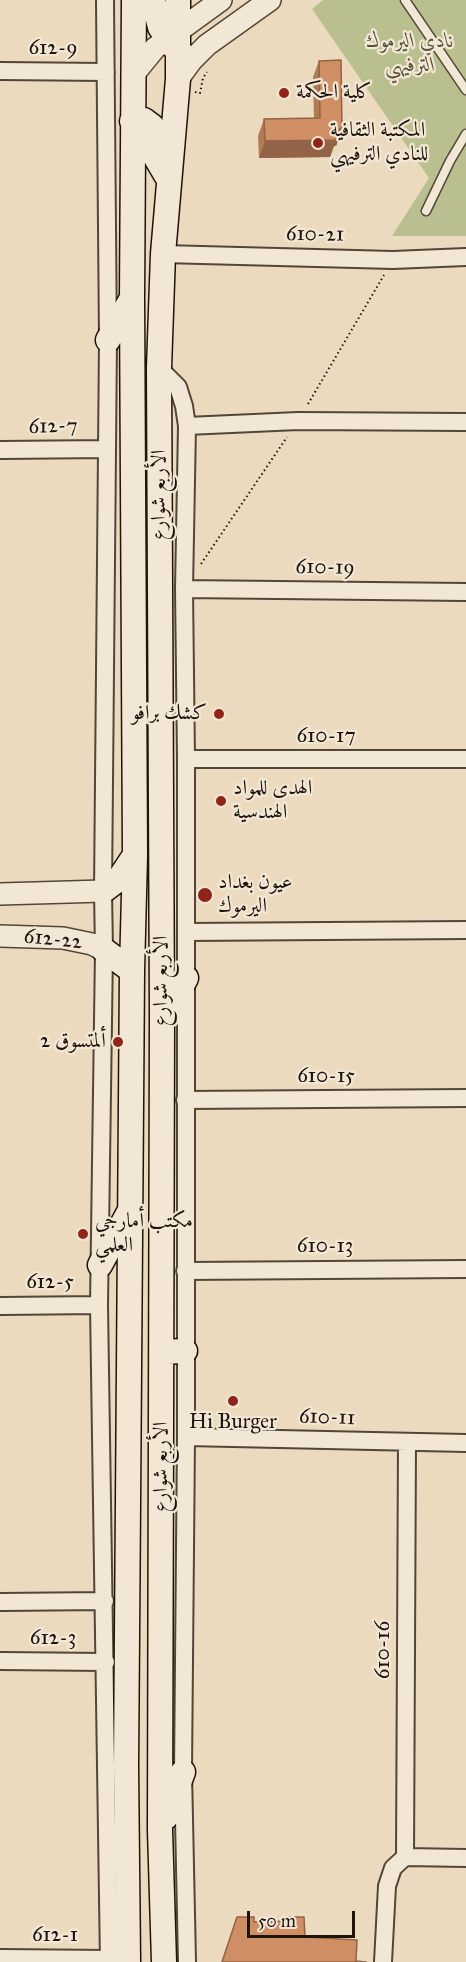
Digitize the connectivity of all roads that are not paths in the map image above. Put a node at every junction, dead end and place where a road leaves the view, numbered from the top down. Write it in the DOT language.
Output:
graph roads {
  1 [pos="105,0"];
  2 [pos="147,0"];
  3 [pos="177,0"];
  4 [pos="221,0"];
  5 [pos="270,0"];
  6 [pos="405,0"];
  7 [pos="178,52"];
  8 [pos="0,71"];
  9 [pos="106,72"];
  10 [pos="133,75"];
  11 [pos="466,90"];
  12 [pos="132,121"];
  13 [pos="466,134"];
  14 [pos="169,179"];
  15 [pos="426,211"];
  16 [pos="163,255"];
  17 [pos="466,257"];
  18 [pos="132,298"];
  19 [pos="108,340"];
  20 [pos="159,368"];
  21 [pos="466,422"];
  22 [pos="187,426"];
  23 [pos="106,449"];
  24 [pos="0,450"];
  25 [pos="184,589"];
  26 [pos="466,592"];
  27 [pos="186,759"];
  28 [pos="466,759"];
  29 [pos="135,855"];
  30 [pos="103,891"];
  31 [pos="0,894"];
  32 [pos="466,930"];
  33 [pos="187,932"];
  34 [pos="0,936"];
  35 [pos="105,950"];
  36 [pos="132,971"];
  37 [pos="186,978"];
  38 [pos="162,1016"];
  39 [pos="132,1084"];
  40 [pos="162,1090"];
  41 [pos="466,1098"];
  42 [pos="185,1100"];
  43 [pos="132,1128"];
  44 [pos="161,1129"];
  45 [pos="130,1210"];
  46 [pos="100,1264"];
  47 [pos="466,1269"];
  48 [pos="185,1271"];
  49 [pos="99,1305"];
  50 [pos="0,1306"];
  51 [pos="174,1351"];
  52 [pos="186,1437"];
  53 [pos="407,1443"];
  54 [pos="466,1443"];
  55 [pos="105,1601"];
  56 [pos="0,1602"];
  57 [pos="0,1661"];
  58 [pos="106,1662"];
  59 [pos="126,1767"];
  60 [pos="183,1772"];
  61 [pos="108,1796"];
  62 [pos="160,1830"];
  63 [pos="405,1857"];
  64 [pos="466,1858"];
  65 [pos="0,1958"];
  66 [pos="116,1961"];
  67 [pos="164,1962"];
  68 [pos="187,1962"];
  69 [pos="383,1962"];
  1 -- 9 [label="street"];
  2 -- 3 [label="main road"];
  2 -- 7 [label="main road"];
  2 -- 10 [label="main road, الأربع شوارع"];
  3 -- 7 [label="main road, الأربع شوارع"];
  4 -- 7 [label="street"];
  5 -- 7 [label="street"];
  6 -- 11 [label="lane"];
  7 -- 10 [label="street"];
  7 -- 14 [label="main road, الأربع شوارع"];
  8 -- 9 [label="street, 612-9"];
  9 -- 19 [label="street"];
  10 -- 12 [label="main road, الأربع شوارع"];
  12 -- 14 [label="main road"];
  12 -- 18 [label="main road, الأربع شوارع"];
  13 -- 15 [label="lane"];
  14 -- 16 [label="main road, الأربع شوارع"];
  16 -- 17 [label="street, 610-21"];
  16 -- 20 [label="main road, الأربع شوارع"];
  18 -- 19 [label="main road"];
  18 -- 29 [label="main road, الأربع شوارع"];
  19 -- 23 [label="street"];
  20 -- 22 [label="street"];
  20 -- 38 [label="main road, الأربع شوارع"];
  21 -- 22 [label="street"];
  22 -- 25 [label="street"];
  23 -- 24 [label="street, 612-7"];
  23 -- 30 [label="street"];
  25 -- 26 [label="street, 610-19"];
  25 -- 27 [label="street"];
  27 -- 28 [label="street, 610-17"];
  27 -- 33 [label="street"];
  29 -- 30 [label="main road"];
  29 -- 36 [label="main road, الأربع شوارع"];
  30 -- 31 [label="street, 612-22"];
  30 -- 35 [label="street"];
  32 -- 33 [label="street"];
  33 -- 37 [label="street"];
  34 -- 35 [label="street, 612-22"];
  35 -- 36 [label="main road"];
  35 -- 46 [label="street"];
  36 -- 39 [label="main road, الأربع شوارع"];
  37 -- 38 [label="main road"];
  37 -- 42 [label="street"];
  38 -- 40 [label="main road, الأربع شوارع"];
  39 -- 40 [label="main road"];
  39 -- 43 [label="main road, الأربع شوارع"];
  40 -- 44 [label="main road, الأربع شوارع"];
  41 -- 42 [label="street, 610-15"];
  42 -- 48 [label="street"];
  43 -- 44 [label="main road"];
  43 -- 45 [label="main road, الأربع شوارع"];
  44 -- 51 [label="main road, الأربع شوارع"];
  45 -- 46 [label="main road"];
  45 -- 59 [label="main road, الأربع شوارع"];
  46 -- 49 [label="street"];
  47 -- 48 [label="street, 610-13"];
  48 -- 51 [label="street"];
  49 -- 50 [label="street, 612-5"];
  49 -- 55 [label="street"];
  51 -- 52 [label="street"];
  51 -- 62 [label="main road, الأربع شوارع"];
  52 -- 53 [label="street, 610-11"];
  52 -- 60 [label="street"];
  53 -- 54 [label="street, 610-11"];
  53 -- 63 [label="street, 610-16"];
  55 -- 56 [label="street, 612-3"];
  55 -- 58 [label="street"];
  57 -- 58 [label="street, 612-3"];
  58 -- 61 [label="street"];
  59 -- 61 [label="main road"];
  59 -- 66 [label="main road, الأربع شوارع"];
  60 -- 62 [label="main road"];
  60 -- 68 [label="street"];
  61 -- 66 [label="street"];
  62 -- 67 [label="main road, الأربع شوارع"];
  63 -- 64 [label="street"];
  63 -- 69 [label="street"];
  65 -- 66 [label="street, 612-1"];
}
